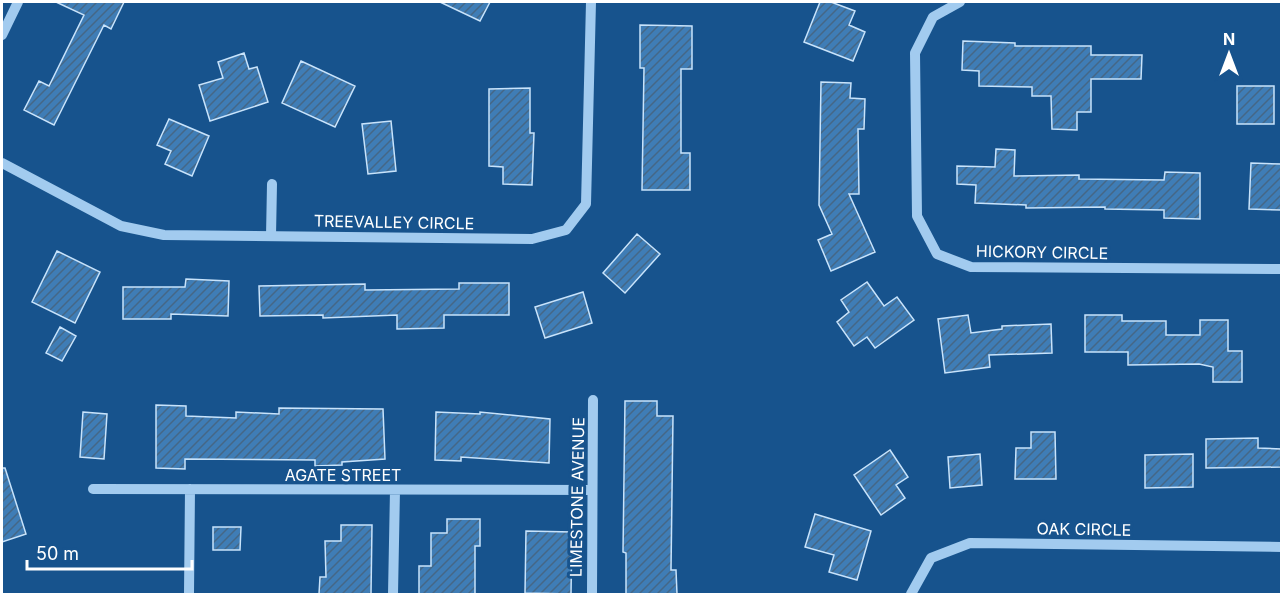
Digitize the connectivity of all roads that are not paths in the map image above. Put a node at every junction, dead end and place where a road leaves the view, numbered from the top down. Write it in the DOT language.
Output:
graph roads {
  1 [pos="18,2"];
  2 [pos="591,2"];
  3 [pos="960,2"];
  4 [pos="2,35"];
  5 [pos="2,163"];
  6 [pos="272,184"];
  7 [pos="271,236"];
  8 [pos="1281,269"];
  9 [pos="593,400"];
  10 [pos="93,489"];
  11 [pos="190,489"];
  12 [pos="395,490"];
  13 [pos="592,490"];
  14 [pos="1281,547"];
  15 [pos="189,594"];
  16 [pos="393,594"];
  17 [pos="592,594"];
  18 [pos="911,594"];
  1 -- 4 [label="street"];
  2 -- 7 [label="street, TREEVALLEY CIRCLE"];
  3 -- 8 [label="street, HICKORY CIRCLE"];
  5 -- 7 [label="street, TREEVALLEY CIRCLE"];
  6 -- 7 [label="street"];
  9 -- 13 [label="street, LIMESTONE AVENUE"];
  10 -- 11 [label="street, AGATE STREET"];
  11 -- 12 [label="street, AGATE STREET"];
  11 -- 15 [label="street"];
  12 -- 13 [label="street, AGATE STREET"];
  12 -- 16 [label="street"];
  13 -- 17 [label="street, LIMESTONE AVENUE"];
  14 -- 18 [label="street, OAK CIRCLE"];
}
